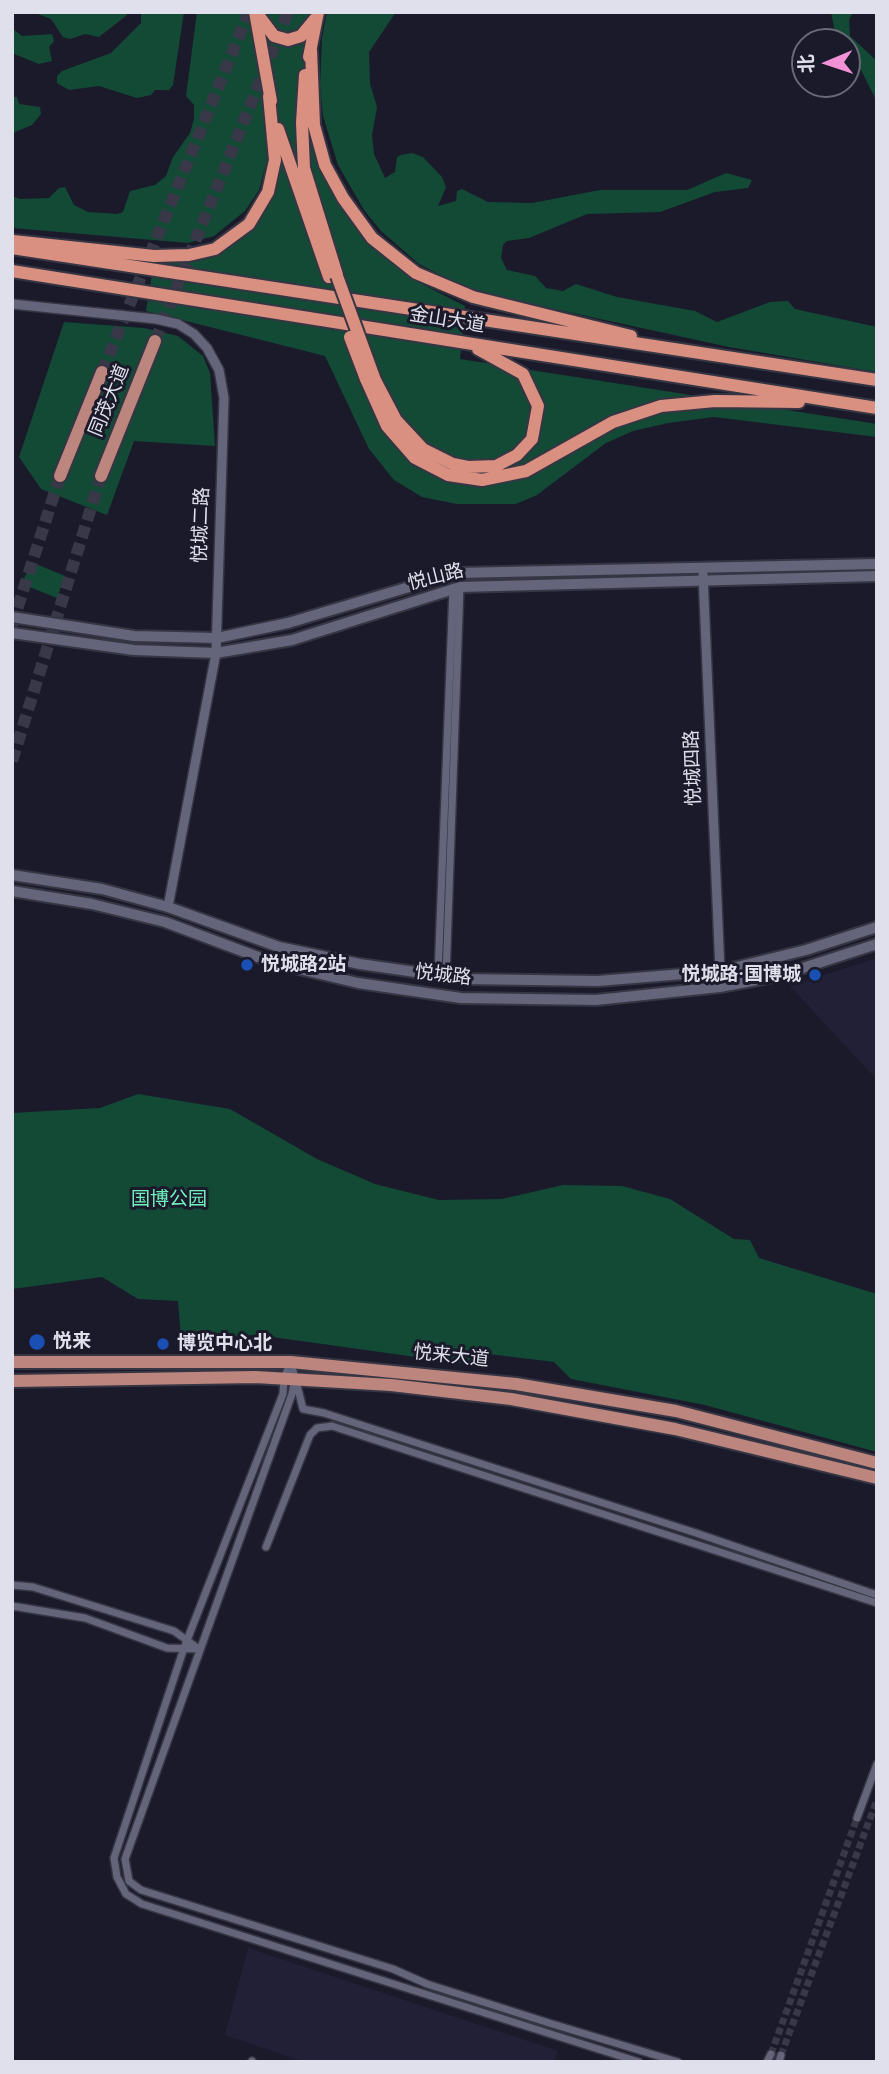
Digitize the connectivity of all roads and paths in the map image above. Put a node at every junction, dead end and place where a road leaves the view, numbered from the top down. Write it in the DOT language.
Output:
graph roads {
  1 [pos="257,12"];
  2 [pos="318,12"];
  3 [pos="311,50"];
  4 [pos="270,96"];
  5 [pos="12,241"];
  6 [pos="12,248"];
  7 [pos="12,271"];
  8 [pos="333,276"];
  9 [pos="12,304"];
  10 [pos="155,341"];
  11 [pos="465,343"];
  12 [pos="706,354"];
  13 [pos="102,372"];
  14 [pos="370,379"];
  15 [pos="877,380"];
  16 [pos="839,402"];
  17 [pos="877,408"];
  18 [pos="60,476"];
  19 [pos="101,476"];
  20 [pos="877,564"];
  21 [pos="703,565"];
  22 [pos="877,576"];
  23 [pos="704,578"];
  24 [pos="456,587"];
  25 [pos="12,617"];
  26 [pos="12,633"];
  27 [pos="216,638"];
  28 [pos="216,653"];
  29 [pos="12,875"];
  30 [pos="12,891"];
  31 [pos="168,907"];
  32 [pos="877,927"];
  33 [pos="877,944"];
  34 [pos="720,971"];
  35 [pos="442,976"];
  36 [pos="12,1362"];
  37 [pos="291,1362"];
  38 [pos="289,1379"];
  39 [pos="12,1381"];
  40 [pos="877,1463"];
  41 [pos="877,1478"];
  42 [pos="266,1547"];
  43 [pos="12,1585"];
  44 [pos="877,1595"];
  45 [pos="877,1603"];
  46 [pos="12,1605"];
  47 [pos="186,1645"];
  48 [pos="199,1648"];
  49 [pos="877,1764"];
  50 [pos="857,1818"];
  51 [pos="771,2054"];
  52 [pos="639,2062"];
  53 [pos="678,2062"];
  54 [pos="767,2062"];
  1 -- 2 [label="highway"];
  1 -- 4 [label="highway"];
  2 -- 3 [label="highway"];
  3 -- 8 [label="highway"];
  3 -- 12 [label="highway"];
  4 -- 5 [label="highway"];
  4 -- 8 [label="highway"];
  6 -- 12 [label="highway, 金山大道"];
  7 -- 11 [label="highway, 金山大道"];
  8 -- 14 [label="highway, bridge"];
  9 -- 27 [label="street, 悦城二路"];
  10 -- 19 [label="main road, 同茂大道"];
  11 -- 14 [label="highway"];
  11 -- 16 [label="highway, 金山大道"];
  12 -- 15 [label="highway, 金山大道"];
  13 -- 18 [label="main road, 同茂大道"];
  14 -- 16 [label="highway"];
  16 -- 17 [label="highway, 金山大道"];
  20 -- 21 [label="main road, 悦山路"];
  21 -- 23 [label="street, 悦城四路"];
  21 -- 27 [label="main road, 悦山路"];
  22 -- 23 [label="main road, 悦山路"];
  23 -- 24 [label="main road, 悦山路"];
  23 -- 34 [label="street, 悦城四路"];
  24 -- 28 [label="main road, 悦山路"];
  24 -- 35 [label="street"];
  25 -- 27 [label="main road, 悦山路"];
  26 -- 28 [label="main road, 悦山路"];
  27 -- 28 [label="street, 悦城二路"];
  28 -- 31 [label="street, 悦城二路"];
  29 -- 31 [label="main road, 悦城路"];
  30 -- 33 [label="main road, 悦城路"];
  31 -- 35 [label="main road, 悦城路"];
  32 -- 34 [label="main road, 悦城路"];
  34 -- 35 [label="main road, 悦城路"];
  36 -- 37 [label="main road, 悦来大道"];
  37 -- 38 [label="street"];
  37 -- 40 [label="main road, 悦来大道"];
  38 -- 39 [label="main road, 悦来大道"];
  38 -- 41 [label="main road, 悦来大道"];
  38 -- 44 [label="street"];
  38 -- 47 [label="street"];
  38 -- 48 [label="street"];
  42 -- 45 [label="street"];
  43 -- 47 [label="street"];
  46 -- 47 [label="street"];
  47 -- 48 [label="street"];
  47 -- 52 [label="street"];
  48 -- 53 [label="street"];
  49 -- 50 [label="street"];
  51 -- 54 [label="street"];
}
